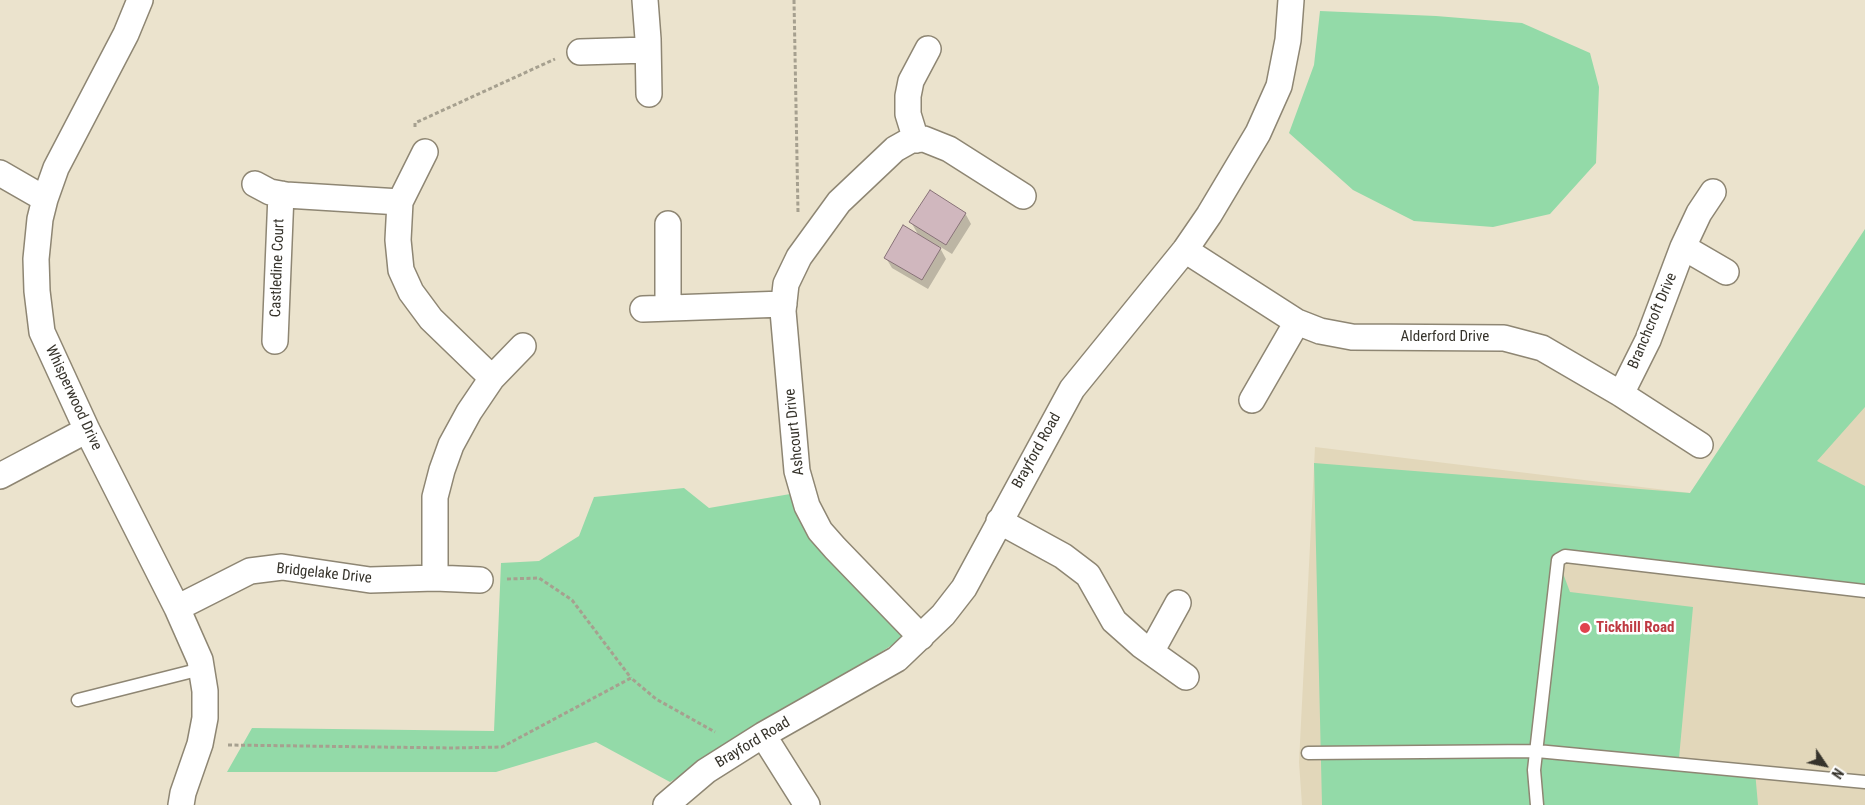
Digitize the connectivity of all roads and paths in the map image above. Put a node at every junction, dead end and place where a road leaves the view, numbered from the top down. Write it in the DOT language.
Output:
graph roads {
  1 [pos="140,0"];
  2 [pos="645,0"];
  3 [pos="794,0"];
  4 [pos="1291,0"];
  5 [pos="928,49"];
  6 [pos="648,50"];
  7 [pos="580,52"];
  8 [pos="650,94"];
  9 [pos="916,140"];
  10 [pos="425,152"];
  11 [pos="0,173"];
  12 [pos="255,184"];
  13 [pos="1713,192"];
  14 [pos="281,194"];
  15 [pos="1023,196"];
  16 [pos="45,199"];
  17 [pos="400,202"];
  18 [pos="668,224"];
  19 [pos="808,244"];
  20 [pos="1683,247"];
  21 [pos="1185,250"];
  22 [pos="1726,272"];
  23 [pos="784,304"];
  24 [pos="668,308"];
  25 [pos="643,310"];
  26 [pos="1297,322"];
  27 [pos="275,342"];
  28 [pos="523,346"];
  29 [pos="492,378"];
  30 [pos="1621,394"];
  31 [pos="1252,400"];
  32 [pos="87,430"];
  33 [pos="1700,445"];
  34 [pos="0,476"];
  35 [pos="998,521"];
  36 [pos="435,578"];
  37 [pos="480,580"];
  38 [pos="1865,591"];
  39 [pos="1178,603"];
  40 [pos="178,608"];
  41 [pos="920,637"];
  42 [pos="1151,652"];
  43 [pos="201,669"];
  44 [pos="1186,677"];
  45 [pos="631,678"];
  46 [pos="78,700"];
  47 [pos="753,742"];
  48 [pos="200,744"];
  49 [pos="1537,751"];
  50 [pos="1308,753"];
  51 [pos="1865,782"];
  52 [pos="179,801"];
  53 [pos="666,805"];
  54 [pos="807,805"];
  55 [pos="1537,805"];
  1 -- 16 [label="street, Whisperwood Drive"];
  2 -- 6 [label="street"];
  3 -- 19 [label="path"];
  4 -- 21 [label="street, Brayford Road"];
  5 -- 9 [label="street"];
  6 -- 7 [label="street"];
  6 -- 8 [label="street"];
  7 -- 10 [label="path"];
  9 -- 15 [label="street"];
  9 -- 19 [label="street, Ashcourt Drive"];
  10 -- 17 [label="street"];
  11 -- 16 [label="street"];
  12 -- 14 [label="street"];
  13 -- 20 [label="street, Branchcroft Drive"];
  14 -- 17 [label="street"];
  14 -- 27 [label="street, Castledine Court"];
  16 -- 32 [label="street, Whisperwood Drive"];
  17 -- 29 [label="street"];
  18 -- 24 [label="street"];
  19 -- 23 [label="street, Ashcourt Drive"];
  20 -- 22 [label="street"];
  20 -- 30 [label="street, Branchcroft Drive"];
  21 -- 26 [label="street, Alderford Drive"];
  21 -- 35 [label="street, Brayford Road"];
  23 -- 24 [label="street"];
  23 -- 41 [label="street, Ashcourt Drive"];
  24 -- 25 [label="street"];
  26 -- 30 [label="street, Alderford Drive"];
  26 -- 31 [label="street"];
  28 -- 29 [label="street"];
  29 -- 36 [label="street"];
  30 -- 33 [label="street, Alderford Drive"];
  32 -- 34 [label="street"];
  32 -- 40 [label="street, Whisperwood Drive"];
  35 -- 41 [label="street, Brayford Road"];
  35 -- 42 [label="street"];
  36 -- 37 [label="street, Bridgelake Drive"];
  36 -- 40 [label="street, Bridgelake Drive"];
  37 -- 45 [label="path"];
  38 -- 49 [label="lane"];
  39 -- 42 [label="street"];
  40 -- 43 [label="street, Whisperwood Drive"];
  41 -- 47 [label="street, Brayford Road"];
  42 -- 44 [label="street"];
  43 -- 46 [label="lane"];
  43 -- 48 [label="street, Whisperwood Drive"];
  45 -- 47 [label="path"];
  45 -- 48 [label="path"];
  47 -- 53 [label="street, Brayford Road"];
  47 -- 54 [label="street"];
  48 -- 52 [label="street, Whisperwood Drive"];
  49 -- 50 [label="lane"];
  49 -- 51 [label="lane"];
  49 -- 55 [label="lane"];
}
